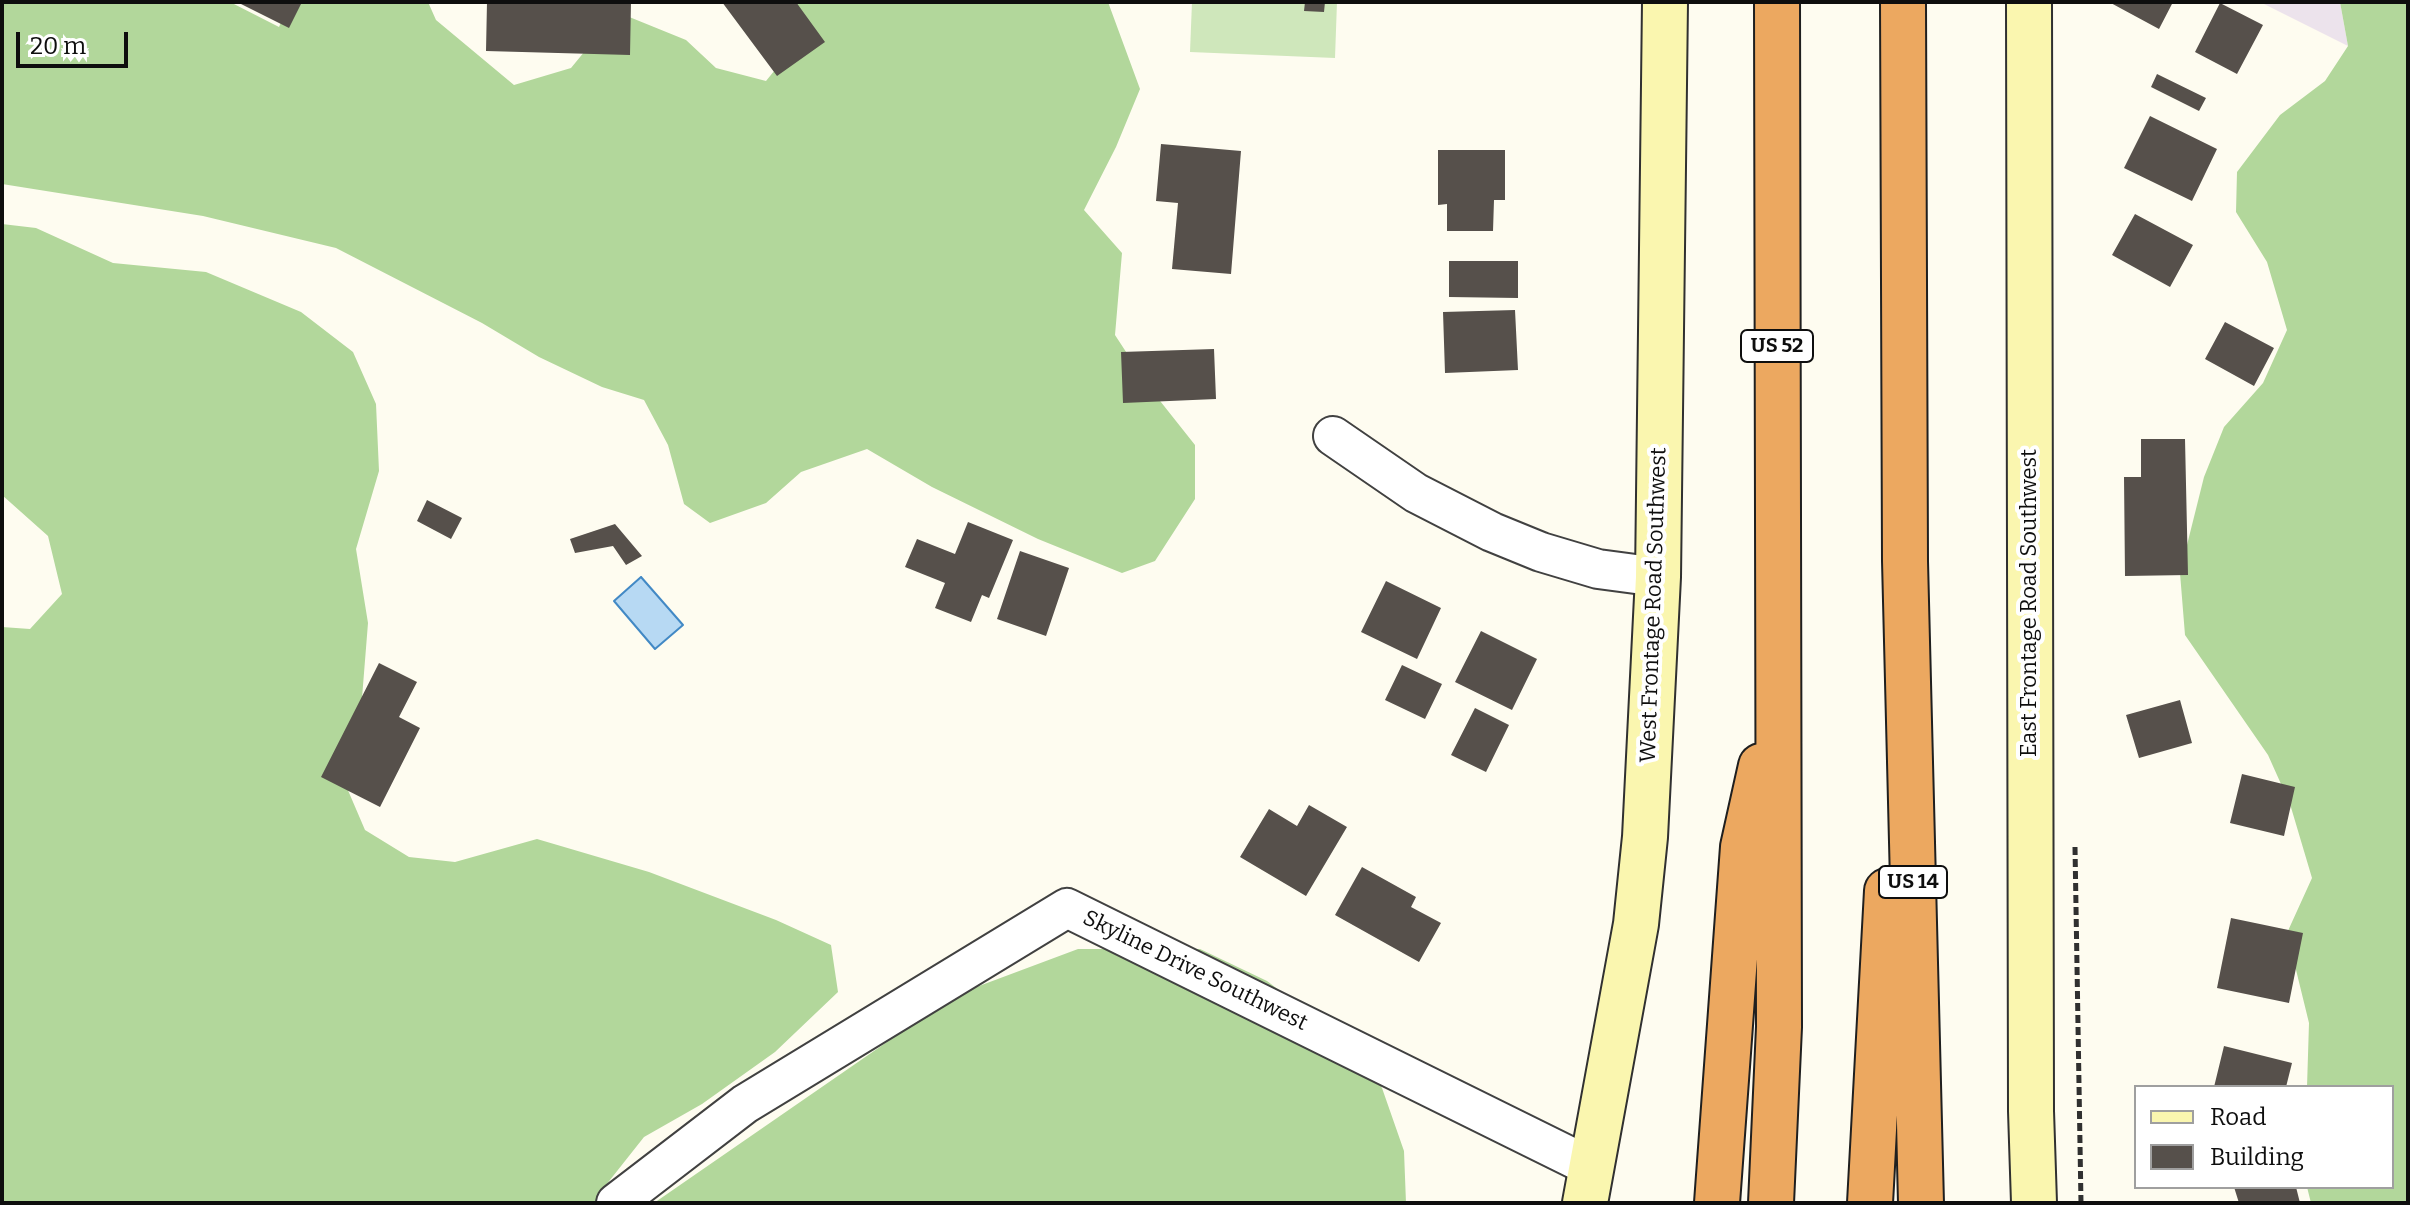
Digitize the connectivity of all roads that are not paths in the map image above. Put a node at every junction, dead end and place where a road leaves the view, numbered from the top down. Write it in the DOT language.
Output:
graph roads {
  1 [pos="1665,2"];
  2 [pos="1777,2"];
  3 [pos="1903,2"];
  4 [pos="2029,2"];
  5 [pos="1333,436"];
  6 [pos="1905,561"];
  7 [pos="1658,577"];
  8 [pos="1778,690"];
  9 [pos="1588,1185"];
  10 [pos="616,1203"];
  11 [pos="1717,1203"];
  12 [pos="1771,1203"];
  13 [pos="1870,1203"];
  14 [pos="1921,1203"];
  15 [pos="2034,1203"];
  1 -- 7 [label="street, West Frontage Road Southwest"];
  2 -- 8 [label="highway, US 52"];
  3 -- 6 [label="highway"];
  4 -- 15 [label="street, East Frontage Road Southwest"];
  5 -- 7 [label="street"];
  6 -- 13 [label="highway"];
  6 -- 14 [label="highway, US 14"];
  7 -- 9 [label="street, West Frontage Road Southwest"];
  8 -- 11 [label="highway"];
  8 -- 12 [label="highway, US 52"];
  9 -- 10 [label="street, Skyline Drive Southwest"];
}
